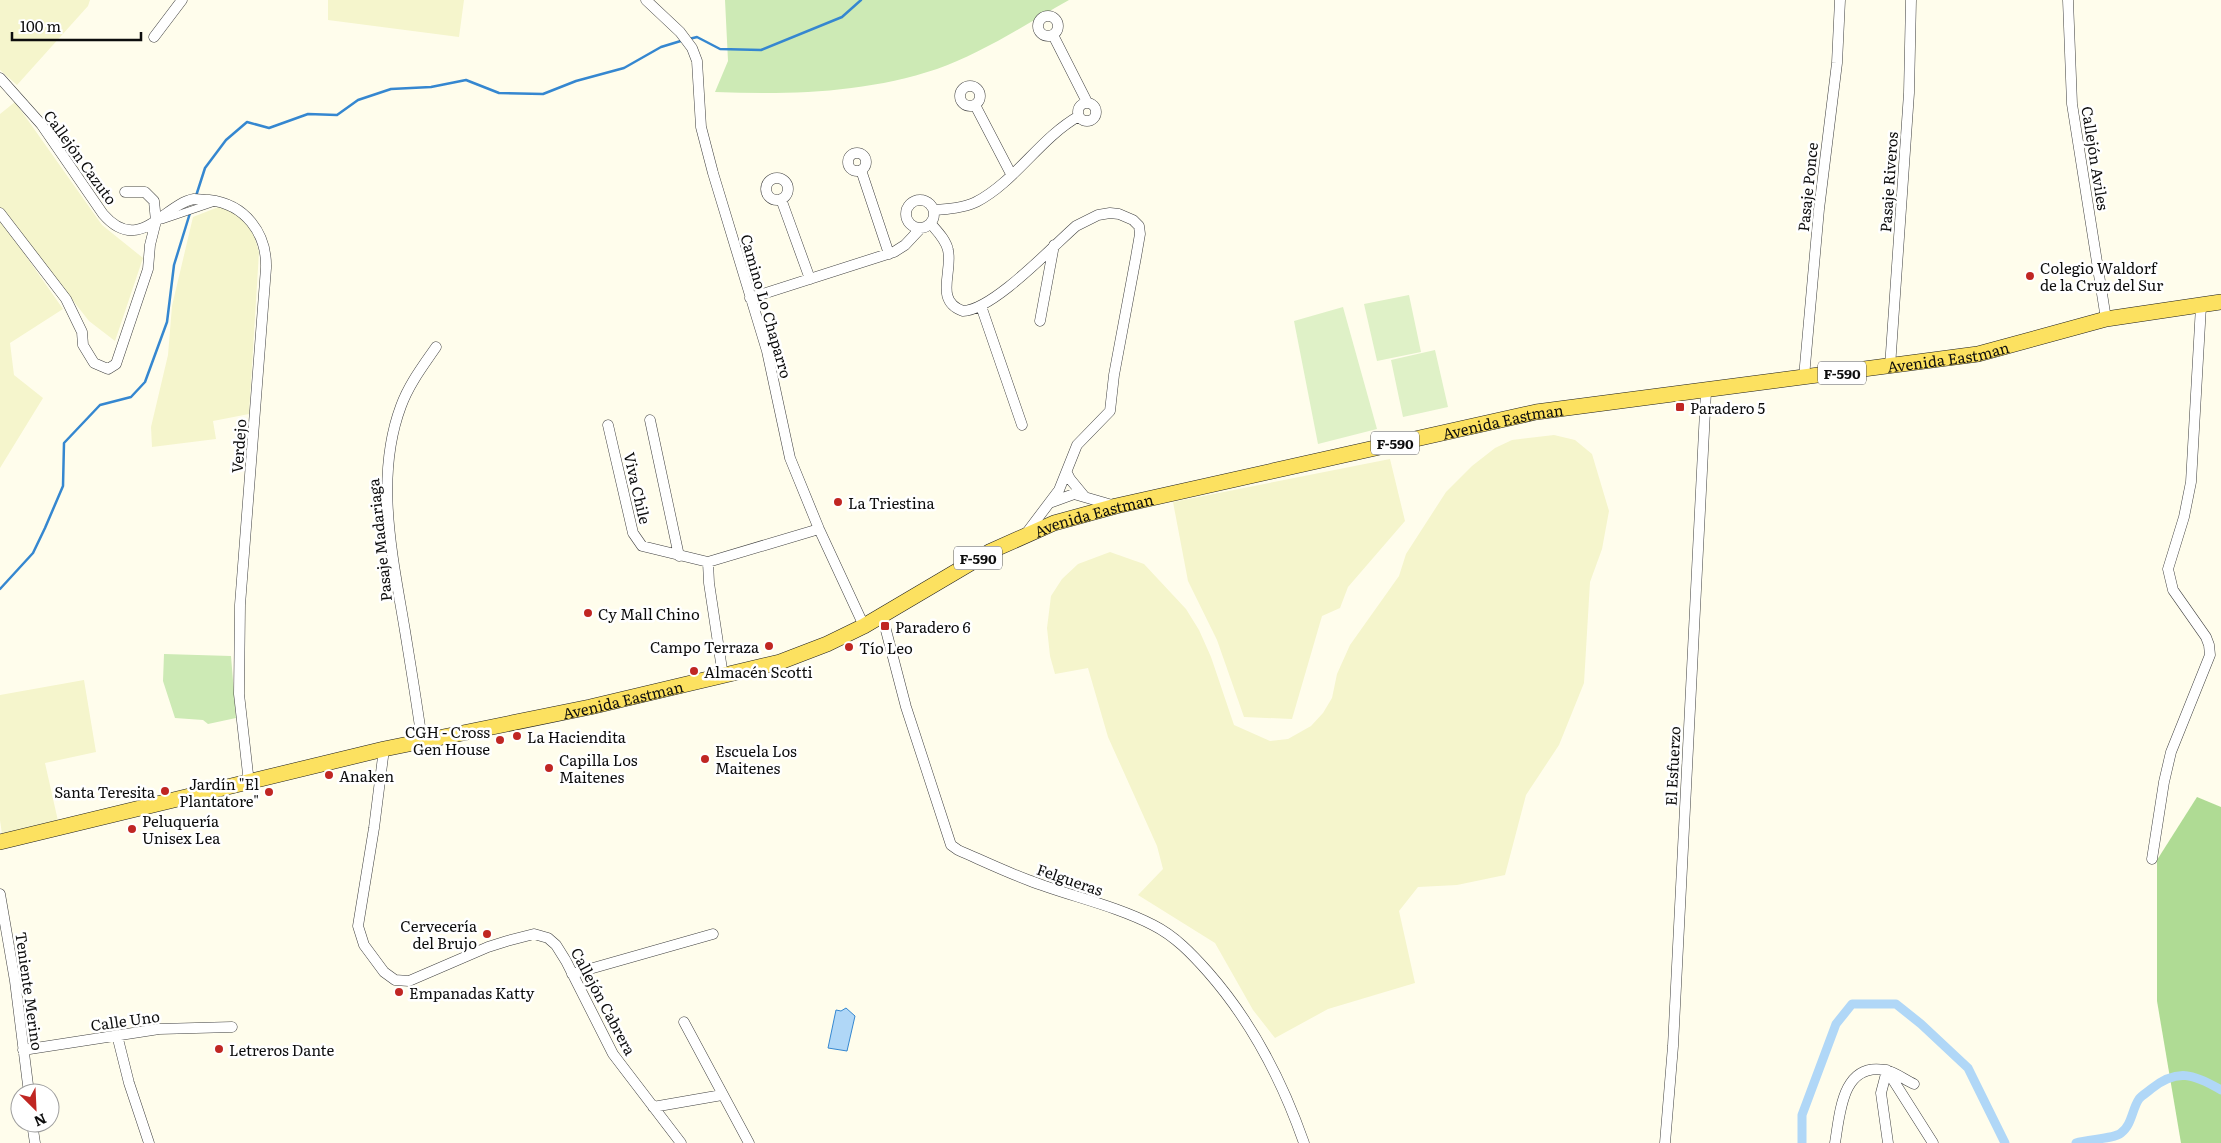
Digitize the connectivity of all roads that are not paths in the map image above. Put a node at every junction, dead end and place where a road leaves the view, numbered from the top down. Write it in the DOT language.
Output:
graph roads {
  1 [pos="182,0"];
  2 [pos="646,0"];
  3 [pos="1840,0"];
  4 [pos="1911,0"];
  5 [pos="2068,0"];
  6 [pos="1053,35"];
  7 [pos="154,37"];
  8 [pos="0,78"];
  9 [pos="1087,102"];
  10 [pos="975,105"];
  11 [pos="1079,116"];
  12 [pos="861,170"];
  13 [pos="1011,174"];
  14 [pos="125,192"];
  15 [pos="781,199"];
  16 [pos="934,210"];
  17 [pos="0,214"];
  18 [pos="156,221"];
  19 [pos="932,224"];
  20 [pos="920,229"];
  21 [pos="1054,245"];
  22 [pos="889,254"];
  23 [pos="810,279"];
  24 [pos="750,298"];
  25 [pos="2221,302"];
  26 [pos="981,306"];
  27 [pos="2201,306"];
  28 [pos="2106,319"];
  29 [pos="1040,321"];
  30 [pos="436,347"];
  31 [pos="1890,367"];
  32 [pos="1804,377"];
  33 [pos="1706,391"];
  34 [pos="650,420"];
  35 [pos="608,425"];
  36 [pos="1022,425"];
  37 [pos="1067,473"];
  38 [pos="1084,496"];
  39 [pos="1049,504"];
  40 [pos="1116,506"];
  41 [pos="819,529"];
  42 [pos="1024,536"];
  43 [pos="679,556"];
  44 [pos="708,562"];
  45 [pos="882,616"];
  46 [pos="864,626"];
  47 [pos="723,676"];
  48 [pos="422,741"];
  49 [pos="384,749"];
  50 [pos="249,783"];
  51 [pos="0,842"];
  52 [pos="2152,859"];
  53 [pos="0,894"];
  54 [pos="713,934"];
  55 [pos="572,974"];
  56 [pos="684,1022"];
  57 [pos="232,1027"];
  58 [pos="117,1035"];
  59 [pos="23,1050"];
  60 [pos="1887,1070"];
  61 [pos="28,1083"];
  62 [pos="1914,1084"];
  63 [pos="722,1095"];
  64 [pos="653,1107"];
  65 [pos="149,1143"];
  66 [pos="681,1143"];
  67 [pos="749,1143"];
  68 [pos="1304,1143"];
  69 [pos="1665,1143"];
  70 [pos="1835,1143"];
  71 [pos="1888,1143"];
  72 [pos="1933,1143"];
  1 -- 7 [label="street"];
  2 -- 24 [label="street, Camino Lo Chaparro"];
  3 -- 32 [label="street, Pasaje Ponce"];
  4 -- 31 [label="street, Pasaje Riveros"];
  5 -- 28 [label="street, Callejón Aviles"];
  6 -- 9 [label="street"];
  8 -- 18 [label="street, Callejón Cazuto"];
  9 -- 11 [label="street"];
  9 -- 11 [label="street"];
  10 -- 13 [label="street"];
  11 -- 13 [label="street"];
  12 -- 22 [label="street"];
  13 -- 16 [label="street"];
  14 -- 18 [label="street, Callejón Cazuto"];
  15 -- 23 [label="street"];
  16 -- 19 [label="street"];
  16 -- 20 [label="street"];
  17 -- 18 [label="street"];
  18 -- 50 [label="street, Verdejo"];
  19 -- 20 [label="street"];
  19 -- 26 [label="street"];
  20 -- 22 [label="street"];
  21 -- 26 [label="street"];
  21 -- 29 [label="street"];
  21 -- 37 [label="street"];
  22 -- 23 [label="street"];
  23 -- 24 [label="street"];
  24 -- 41 [label="street, Camino Lo Chaparro"];
  25 -- 27 [label="main road, Avenida Eastman / F-590"];
  26 -- 36 [label="street"];
  27 -- 28 [label="main road, Avenida Eastman / F-590"];
  27 -- 52 [label="street"];
  28 -- 31 [label="main road, Avenida Eastman / F-590"];
  30 -- 48 [label="street, Pasaje Madariaga"];
  31 -- 32 [label="main road, Avenida Eastman / F-590"];
  32 -- 33 [label="main road, Avenida Eastman / F-590"];
  33 -- 40 [label="main road, Avenida Eastman / F-590"];
  33 -- 69 [label="street, El Esfuerzo"];
  34 -- 43 [label="street"];
  35 -- 43 [label="street, Viva Chile"];
  37 -- 38 [label="street"];
  37 -- 39 [label="street"];
  38 -- 39 [label="street"];
  38 -- 40 [label="street"];
  39 -- 42 [label="street"];
  40 -- 42 [label="main road, Avenida Eastman / F-590"];
  41 -- 44 [label="street, Viva Chile"];
  41 -- 46 [label="street, Camino Lo Chaparro"];
  42 -- 45 [label="main road, Avenida Eastman / F-590"];
  43 -- 44 [label="street, Viva Chile"];
  44 -- 47 [label="street"];
  45 -- 46 [label="main road, Avenida Eastman / F-590"];
  45 -- 68 [label="street, Felgueras"];
  46 -- 47 [label="main road, Avenida Eastman / F-590"];
  47 -- 48 [label="main road, Avenida Eastman / F-590"];
  48 -- 49 [label="main road, Avenida Eastman / F-590"];
  49 -- 50 [label="main road, Avenida Eastman / F-590"];
  49 -- 55 [label="street, Callejón Cabrera"];
  50 -- 51 [label="main road, Avenida Eastman / F-590"];
  53 -- 59 [label="street, Teniente Merino"];
  54 -- 55 [label="street"];
  55 -- 64 [label="street, Callejón Cabrera"];
  56 -- 63 [label="street"];
  57 -- 58 [label="street, Calle Uno"];
  58 -- 59 [label="street, Calle Uno"];
  58 -- 65 [label="street"];
  59 -- 61 [label="street, Teniente Merino"];
  60 -- 62 [label="street"];
  60 -- 70 [label="street"];
  60 -- 71 [label="street"];
  60 -- 72 [label="street"];
  63 -- 64 [label="street"];
  63 -- 67 [label="street"];
  64 -- 66 [label="street, Callejón Cabrera"];
}
